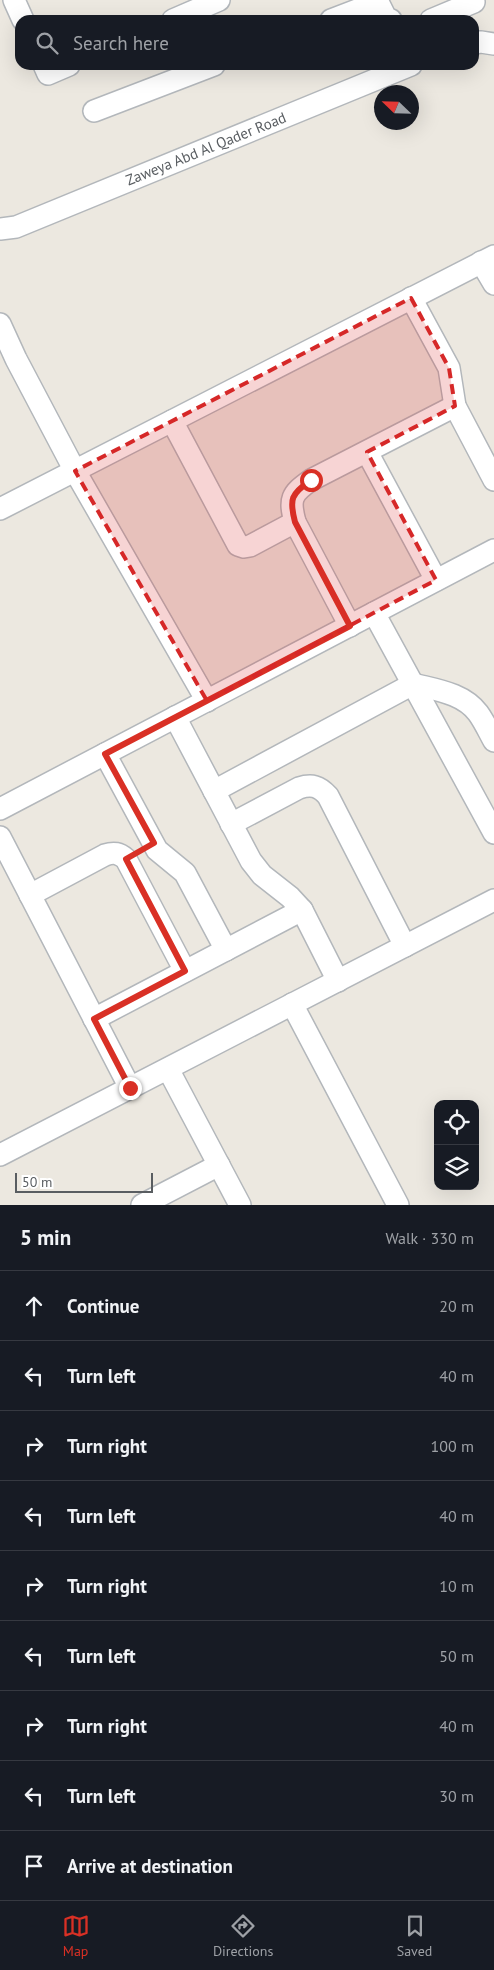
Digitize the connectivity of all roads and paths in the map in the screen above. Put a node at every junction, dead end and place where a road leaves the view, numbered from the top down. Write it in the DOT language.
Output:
graph roads {
  1 [pos="14,0"];
  2 [pos="219,0"];
  3 [pos="378,1"];
  4 [pos="474,2"];
  5 [pos="21,15"];
  6 [pos="184,15"];
  7 [pos="343,15"];
  8 [pos="385,15"];
  9 [pos="444,15"];
  10 [pos="479,42"];
  11 [pos="494,44"];
  12 [pos="46,70"];
  13 [pos="57,70"];
  14 [pos="201,70"];
  15 [pos="399,70"];
  16 [pos="94,111"];
  17 [pos="0,229"];
  18 [pos="488,259"];
  19 [pos="494,284"];
  20 [pos="411,298"];
  21 [pos="0,324"];
  22 [pos="456,406"];
  23 [pos="172,421"];
  24 [pos="367,452"];
  25 [pos="75,471"];
  26 [pos="494,480"];
  27 [pos="0,510"];
  28 [pos="295,522"];
  29 [pos="494,550"];
  30 [pos="436,580"];
  31 [pos="374,612"];
  32 [pos="350,626"];
  33 [pos="413,684"];
  34 [pos="207,700"];
  35 [pos="175,717"];
  36 [pos="494,741"];
  37 [pos="105,754"];
  38 [pos="214,791"];
  39 [pos="0,809"];
  40 [pos="232,824"];
  41 [pos="494,833"];
  42 [pos="0,837"];
  43 [pos="154,843"];
  44 [pos="126,859"];
  45 [pos="30,895"];
  46 [pos="494,900"];
  47 [pos="302,910"];
  48 [pos="405,946"];
  49 [pos="226,950"];
  50 [pos="185,971"];
  51 [pos="338,980"];
  52 [pos="292,1004"];
  53 [pos="94,1019"];
  54 [pos="168,1069"];
  55 [pos="130,1088"];
  56 [pos="0,1155"];
  57 [pos="219,1165"];
  58 [pos="145,1204"];
  59 [pos="240,1205"];
  60 [pos="398,1205"];
  1 -- 5 [label="street"];
  2 -- 6 [label="street"];
  3 -- 7 [label="street"];
  3 -- 8 [label="street"];
  4 -- 9 [label="street"];
  10 -- 11 [label="street"];
  12 -- 13 [label="street"];
  14 -- 16 [label="street"];
  15 -- 17 [label="street, Zaweya Abd Al Qader Road"];
  18 -- 19 [label="street"];
  18 -- 20 [label="street"];
  20 -- 22 [label="street"];
  20 -- 23 [label="street"];
  21 -- 25 [label="street"];
  22 -- 24 [label="street"];
  22 -- 26 [label="street"];
  23 -- 25 [label="street"];
  23 -- 28 [label="street"];
  24 -- 28 [label="street"];
  24 -- 30 [label="street"];
  25 -- 27 [label="street"];
  25 -- 34 [label="street"];
  28 -- 32 [label="street"];
  29 -- 30 [label="street"];
  30 -- 31 [label="street"];
  31 -- 32 [label="street"];
  31 -- 33 [label="street"];
  32 -- 34 [label="street"];
  33 -- 36 [label="street"];
  33 -- 38 [label="street"];
  33 -- 41 [label="street"];
  34 -- 35 [label="street"];
  35 -- 37 [label="street"];
  35 -- 38 [label="street"];
  37 -- 39 [label="street"];
  37 -- 43 [label="street"];
  38 -- 40 [label="street"];
  40 -- 47 [label="street"];
  40 -- 48 [label="street"];
  42 -- 45 [label="street"];
  43 -- 44 [label="street"];
  43 -- 49 [label="street"];
  44 -- 45 [label="street"];
  44 -- 50 [label="street"];
  45 -- 53 [label="street"];
  46 -- 48 [label="street"];
  47 -- 49 [label="street"];
  47 -- 51 [label="street"];
  48 -- 51 [label="street"];
  49 -- 50 [label="street"];
  50 -- 53 [label="street"];
  51 -- 52 [label="street"];
  52 -- 54 [label="street"];
  52 -- 60 [label="street"];
  53 -- 55 [label="street"];
  54 -- 55 [label="street"];
  54 -- 57 [label="street"];
  55 -- 56 [label="street"];
  57 -- 58 [label="street"];
  57 -- 59 [label="street"];
}
